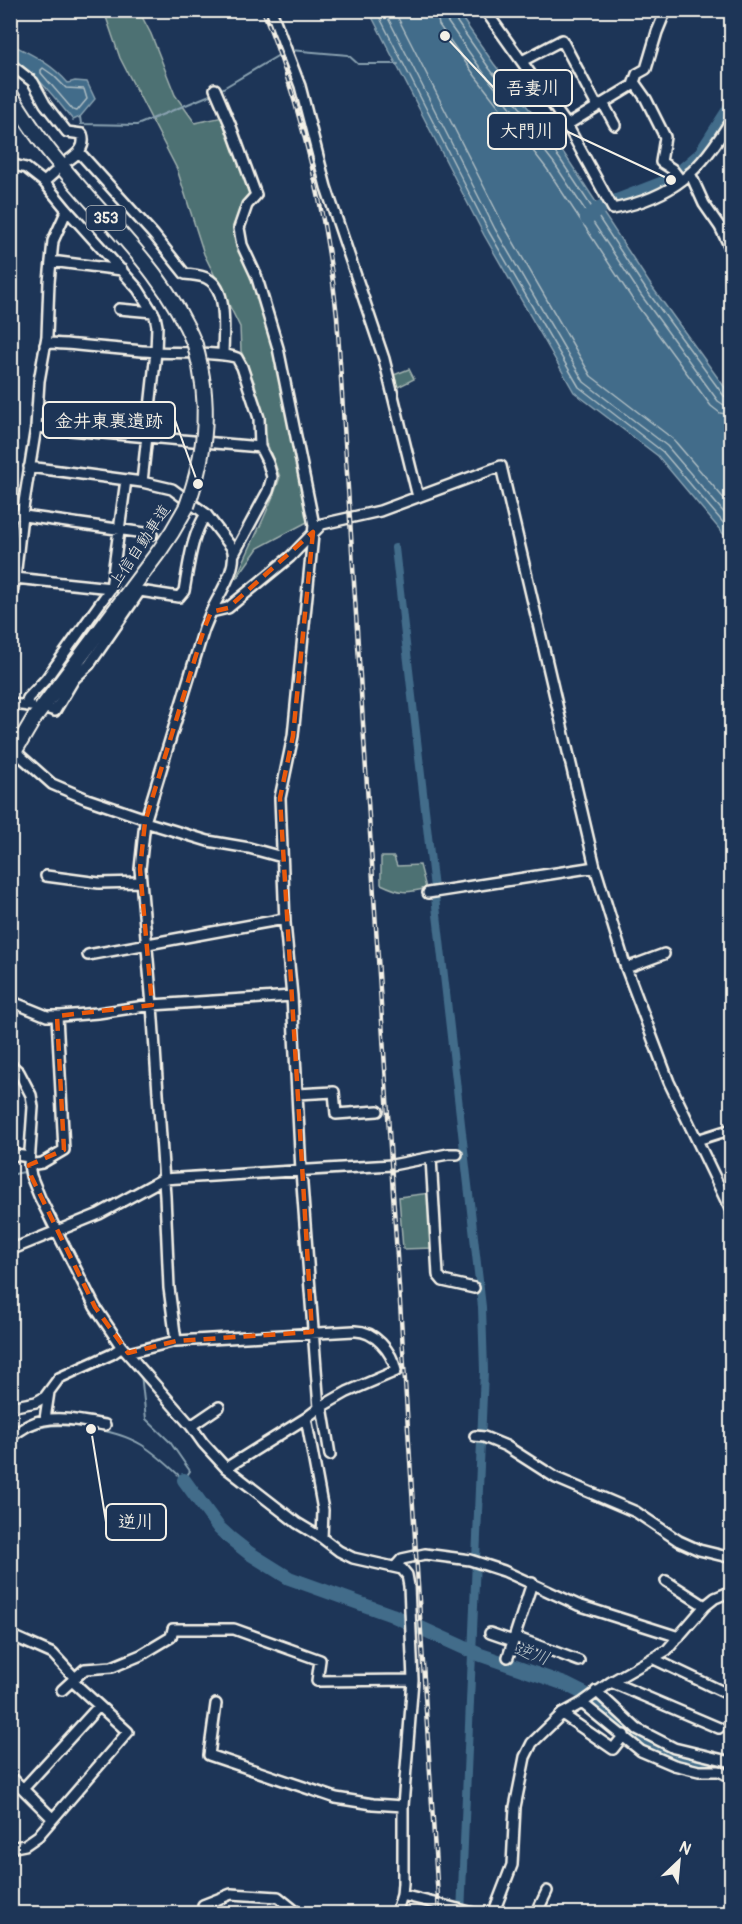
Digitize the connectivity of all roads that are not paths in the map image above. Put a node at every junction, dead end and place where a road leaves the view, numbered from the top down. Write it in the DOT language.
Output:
graph roads {
  1 [pos="271,10"];
  2 [pos="484,10"];
  3 [pos="666,10"];
  4 [pos="522,61"];
  5 [pos="10,64"];
  6 [pos="634,82"];
  7 [pos="217,93"];
  8 [pos="10,94"];
  9 [pos="600,104"];
  10 [pos="10,105"];
  11 [pos="732,118"];
  12 [pos="615,124"];
  13 [pos="567,125"];
  14 [pos="79,152"];
  15 [pos="69,160"];
  16 [pos="10,164"];
  17 [pos="54,173"];
  18 [pos="690,173"];
  19 [pos="681,181"];
  20 [pos="44,182"];
  21 [pos="67,210"];
  22 [pos="732,251"];
  23 [pos="51,261"];
  24 [pos="122,270"];
  25 [pos="119,309"];
  26 [pos="153,312"];
  27 [pos="45,345"];
  28 [pos="192,347"];
  29 [pos="156,352"];
  30 [pos="223,355"];
  31 [pos="36,427"];
  32 [pos="147,436"];
  33 [pos="260,447"];
  34 [pos="29,467"];
  35 [pos="126,480"];
  36 [pos="142,482"];
  37 [pos="418,497"];
  38 [pos="10,514"];
  39 [pos="206,514"];
  40 [pos="22,515"];
  41 [pos="119,530"];
  42 [pos="313,532"];
  43 [pos="152,534"];
  44 [pos="234,554"];
  45 [pos="15,578"];
  46 [pos="111,588"];
  47 [pos="10,602"];
  48 [pos="212,612"];
  49 [pos="10,704"];
  50 [pos="46,708"];
  51 [pos="12,752"];
  52 [pos="146,820"];
  53 [pos="282,857"];
  54 [pos="595,867"];
  55 [pos="46,876"];
  56 [pos="141,882"];
  57 [pos="433,892"];
  58 [pos="284,918"];
  59 [pos="148,944"];
  60 [pos="664,954"];
  61 [pos="88,955"];
  62 [pos="626,968"];
  63 [pos="292,996"];
  64 [pos="10,1000"];
  65 [pos="152,1005"];
  66 [pos="57,1016"];
  67 [pos="10,1064"];
  68 [pos="297,1094"];
  69 [pos="378,1111"];
  70 [pos="732,1128"];
  71 [pos="697,1140"];
  72 [pos="10,1148"];
  73 [pos="457,1154"];
  74 [pos="430,1158"];
  75 [pos="29,1161"];
  76 [pos="301,1172"];
  77 [pos="163,1179"];
  78 [pos="732,1213"];
  79 [pos="52,1233"];
  80 [pos="10,1250"];
  81 [pos="474,1288"];
  82 [pos="312,1332"];
  83 [pos="176,1341"];
  84 [pos="122,1350"];
  85 [pos="49,1392"];
  86 [pos="10,1407"];
  87 [pos="219,1407"];
  88 [pos="320,1407"];
  89 [pos="306,1418"];
  90 [pos="45,1419"];
  91 [pos="105,1425"];
  92 [pos="191,1426"];
  93 [pos="479,1436"];
  94 [pos="10,1437"];
  95 [pos="330,1455"];
  96 [pos="226,1468"];
  97 [pos="322,1538"];
  98 [pos="732,1558"];
  99 [pos="395,1567"];
  100 [pos="666,1581"];
  101 [pos="532,1583"];
  102 [pos="732,1591"];
  103 [pos="705,1606"];
  104 [pos="490,1633"];
  105 [pos="10,1635"];
  106 [pos="679,1636"];
  107 [pos="514,1639"];
  108 [pos="508,1657"];
  109 [pos="654,1659"];
  110 [pos="579,1661"];
  111 [pos="74,1679"];
  112 [pos="413,1680"];
  113 [pos="611,1682"];
  114 [pos="62,1690"];
  115 [pos="732,1696"];
  116 [pos="588,1697"];
  117 [pos="216,1704"];
  118 [pos="99,1706"];
  119 [pos="562,1714"];
  120 [pos="719,1728"];
  121 [pos="624,1736"];
  122 [pos="732,1762"];
  123 [pos="10,1776"];
  124 [pos="732,1779"];
  125 [pos="24,1789"];
  126 [pos="403,1806"];
  127 [pos="52,1818"];
  128 [pos="10,1848"];
  129 [pos="547,1891"];
  130 [pos="402,1895"];
  131 [pos="203,1905"];
  132 [pos="473,1912"];
  133 [pos="299,1914"];
  134 [pos="342,1914"];
  135 [pos="352,1914"];
  136 [pos="396,1914"];
  137 [pos="493,1914"];
  138 [pos="536,1914"];
  1 -- 37 [label="street"];
  2 -- 4 [label="street"];
  3 -- 6 [label="street"];
  4 -- 9 [label="street"];
  4 -- 13 [label="street"];
  5 -- 14 [label="street"];
  6 -- 9 [label="street"];
  6 -- 19 [label="street"];
  7 -- 42 [label="street"];
  8 -- 28 [label="highway, 上信自動車道 / 353"];
  9 -- 12 [label="street"];
  9 -- 13 [label="street"];
  10 -- 28 [label="highway, 上信自動車道 / 353"];
  11 -- 18 [label="street"];
  13 -- 19 [label="street"];
  14 -- 15 [label="street"];
  14 -- 30 [label="street"];
  16 -- 20 [label="street"];
  17 -- 20 [label="street"];
  18 -- 19 [label="street"];
  18 -- 22 [label="street"];
  20 -- 21 [label="street"];
  21 -- 23 [label="street"];
  21 -- 24 [label="street"];
  23 -- 24 [label="street"];
  23 -- 27 [label="street"];
  24 -- 26 [label="street"];
  25 -- 26 [label="street"];
  26 -- 29 [label="street"];
  27 -- 29 [label="street"];
  27 -- 31 [label="street"];
  28 -- 51 [label="highway, 上信自動車道 / 353"];
  29 -- 30 [label="street"];
  29 -- 32 [label="street"];
  30 -- 33 [label="street"];
  31 -- 32 [label="street"];
  31 -- 34 [label="street"];
  32 -- 33 [label="street"];
  32 -- 36 [label="street"];
  33 -- 44 [label="street"];
  34 -- 35 [label="street"];
  34 -- 40 [label="street"];
  35 -- 36 [label="street"];
  35 -- 41 [label="street"];
  36 -- 39 [label="street"];
  37 -- 42 [label="street"];
  37 -- 54 [label="street"];
  38 -- 40 [label="street"];
  39 -- 44 [label="street"];
  39 -- 50 [label="street"];
  40 -- 41 [label="street"];
  40 -- 45 [label="street"];
  41 -- 43 [label="street"];
  41 -- 46 [label="street"];
  42 -- 48 [label="street"];
  42 -- 53 [label="street"];
  44 -- 48 [label="street"];
  45 -- 46 [label="street"];
  45 -- 47 [label="street"];
  46 -- 49 [label="street"];
  48 -- 52 [label="street"];
  51 -- 52 [label="street"];
  52 -- 53 [label="street"];
  52 -- 56 [label="street"];
  53 -- 58 [label="street"];
  54 -- 57 [label="street"];
  54 -- 62 [label="street"];
  55 -- 56 [label="street"];
  56 -- 59 [label="street"];
  58 -- 59 [label="street"];
  58 -- 63 [label="street"];
  59 -- 61 [label="street"];
  59 -- 65 [label="street"];
  60 -- 62 [label="street"];
  62 -- 71 [label="street"];
  63 -- 65 [label="street"];
  63 -- 68 [label="street"];
  64 -- 66 [label="street"];
  65 -- 66 [label="street"];
  65 -- 77 [label="street"];
  66 -- 75 [label="street"];
  67 -- 75 [label="street"];
  68 -- 69 [label="street"];
  68 -- 76 [label="street"];
  70 -- 71 [label="street"];
  71 -- 78 [label="street"];
  72 -- 75 [label="street"];
  73 -- 74 [label="street"];
  74 -- 76 [label="street"];
  74 -- 81 [label="street"];
  75 -- 79 [label="street"];
  76 -- 77 [label="street"];
  76 -- 82 [label="street"];
  77 -- 79 [label="street"];
  77 -- 83 [label="street"];
  79 -- 80 [label="street"];
  79 -- 84 [label="street"];
  82 -- 83 [label="street"];
  82 -- 88 [label="street"];
  82 -- 88 [label="street"];
  83 -- 84 [label="street"];
  84 -- 85 [label="street"];
  84 -- 92 [label="street"];
  85 -- 86 [label="street"];
  85 -- 90 [label="street"];
  87 -- 92 [label="street"];
  88 -- 89 [label="street"];
  88 -- 95 [label="street"];
  89 -- 96 [label="street"];
  89 -- 97 [label="street"];
  90 -- 91 [label="street"];
  90 -- 94 [label="street"];
  92 -- 96 [label="street"];
  93 -- 98 [label="street"];
  96 -- 97 [label="street"];
  97 -- 99 [label="street"];
  99 -- 101 [label="street"];
  99 -- 112 [label="street"];
  100 -- 103 [label="street"];
  101 -- 106 [label="street"];
  101 -- 107 [label="street"];
  102 -- 103 [label="street"];
  103 -- 106 [label="street"];
  104 -- 107 [label="street"];
  105 -- 111 [label="street"];
  106 -- 109 [label="street"];
  107 -- 108 [label="street"];
  107 -- 110 [label="street"];
  109 -- 113 [label="street"];
  109 -- 115 [label="street"];
  111 -- 112 [label="street"];
  111 -- 114 [label="street"];
  111 -- 118 [label="street"];
  112 -- 126 [label="street"];
  113 -- 116 [label="street"];
  113 -- 120 [label="street"];
  116 -- 119 [label="street"];
  116 -- 121 [label="street"];
  116 -- 122 [label="street"];
  117 -- 126 [label="street"];
  118 -- 125 [label="street"];
  118 -- 127 [label="street"];
  119 -- 121 [label="street"];
  119 -- 137 [label="street"];
  121 -- 124 [label="street"];
  123 -- 125 [label="street"];
  125 -- 127 [label="street"];
  126 -- 130 [label="street"];
  127 -- 128 [label="street"];
  129 -- 138 [label="street"];
  130 -- 132 [label="street"];
  130 -- 136 [label="street"];
  131 -- 133 [label="street"];
  134 -- 135 [label="street"];
}
